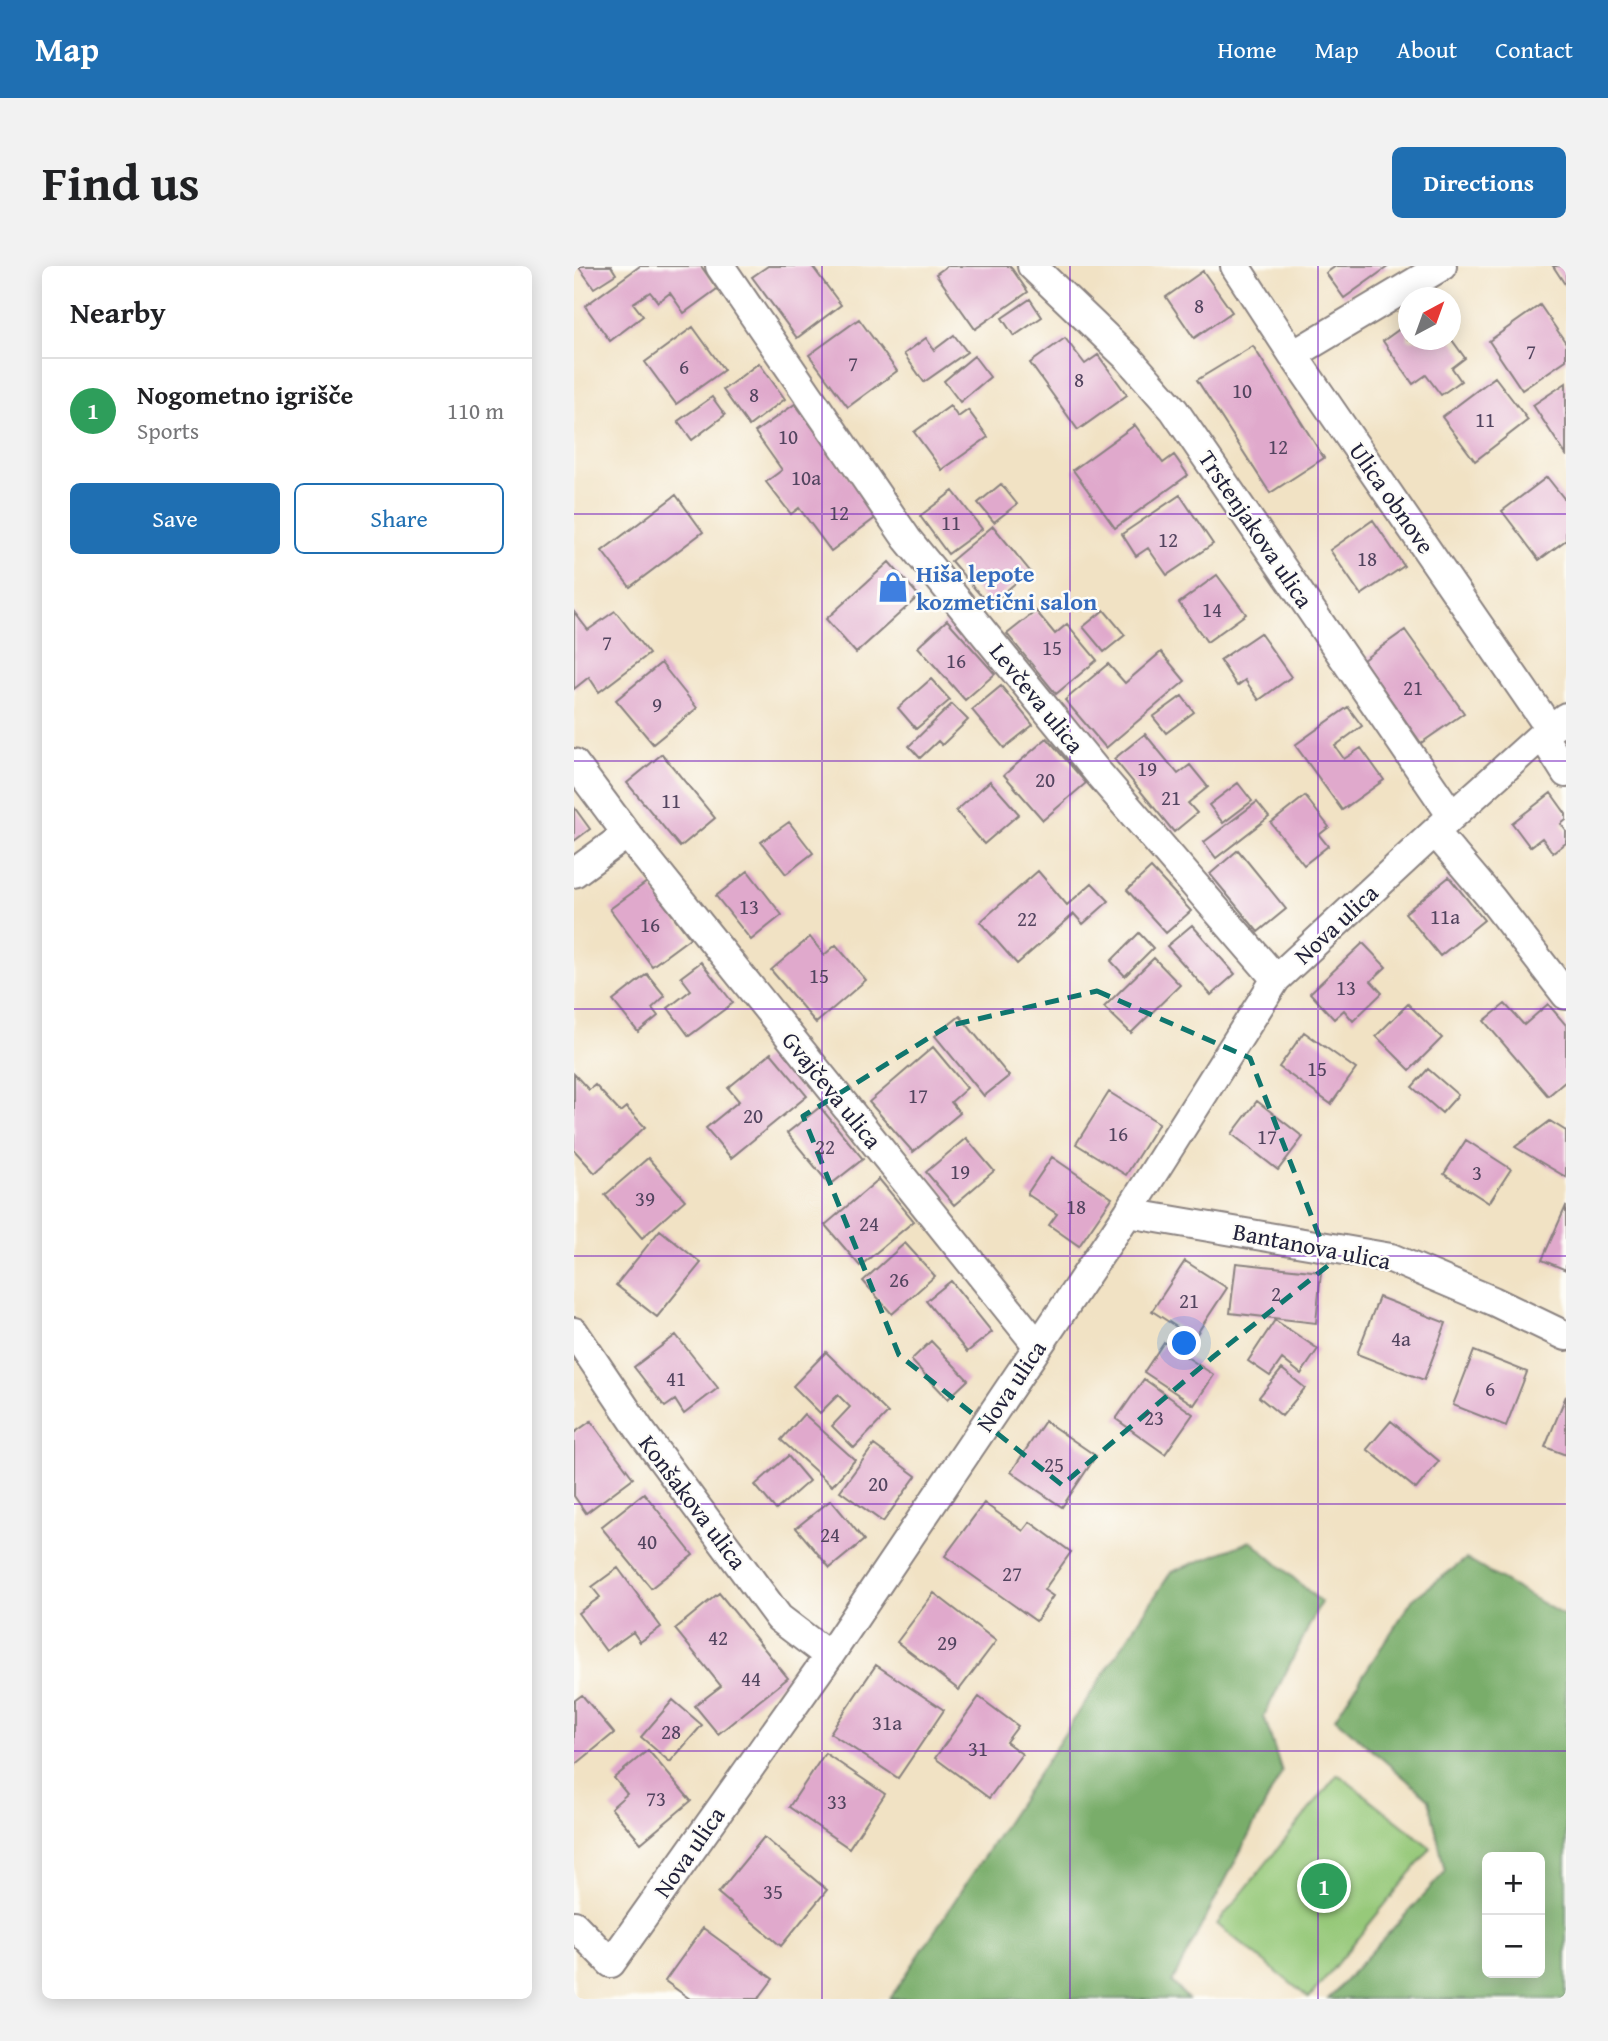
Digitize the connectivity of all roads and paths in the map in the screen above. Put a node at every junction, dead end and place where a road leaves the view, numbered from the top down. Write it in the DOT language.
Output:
graph roads {
  1 [pos="720,266"];
  2 [pos="1032,266"];
  3 [pos="1235,266"];
  4 [pos="1442,266"];
  5 [pos="1293,355"];
  6 [pos="1553,727"];
  7 [pos="574,763"];
  8 [pos="1566,773"];
  9 [pos="1444,824"];
  10 [pos="627,834"];
  11 [pos="574,873"];
  12 [pos="1276,979"];
  13 [pos="1566,995"];
  14 [pos="1128,1213"];
  15 [pos="574,1332"];
  16 [pos="1566,1336"];
  17 [pos="1038,1346"];
  18 [pos="829,1656"];
  19 [pos="574,1925"];
  1 -- 12 [label="street, Levčeva ulica"];
  2 -- 9 [label="street, Trstenjakova ulica"];
  3 -- 5 [label="street, Ulica obnove"];
  4 -- 5 [label="street"];
  5 -- 6 [label="street, Ulica obnove"];
  6 -- 8 [label="street, Ulica obnove"];
  6 -- 9 [label="street, Nova ulica"];
  7 -- 10 [label="street, Gvajčeva ulica"];
  9 -- 12 [label="street, Nova ulica"];
  9 -- 13 [label="street"];
  10 -- 11 [label="street"];
  10 -- 17 [label="street, Gvajčeva ulica"];
  12 -- 14 [label="street, Nova ulica"];
  14 -- 16 [label="street, Bantanova ulica"];
  14 -- 17 [label="street, Nova ulica"];
  15 -- 18 [label="street, Konšakova ulica"];
  17 -- 18 [label="street, Nova ulica"];
  18 -- 19 [label="street, Nova ulica"];
}
